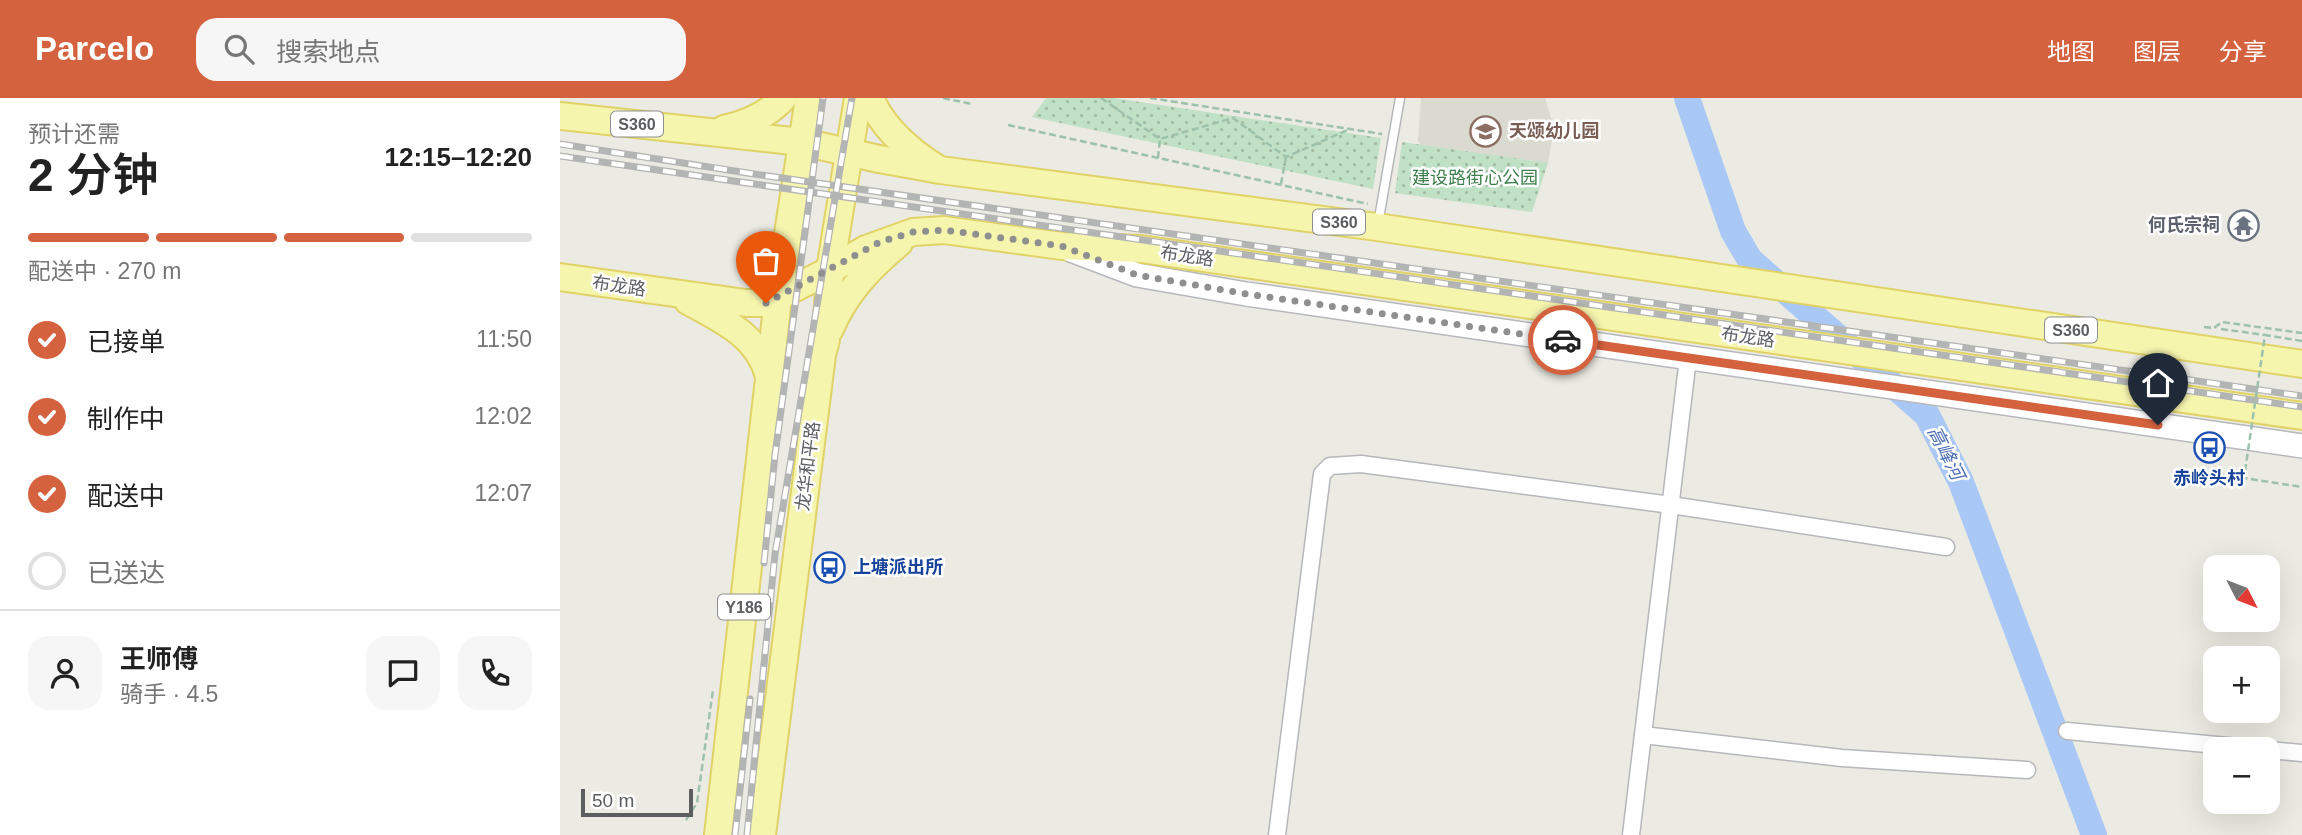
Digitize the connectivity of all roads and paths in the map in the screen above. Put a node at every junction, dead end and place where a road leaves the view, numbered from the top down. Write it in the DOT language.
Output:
graph roads {
  1 [pos="783,98"];
  2 [pos="809,98"];
  3 [pos="858,98"];
  4 [pos="870,98"];
  5 [pos="943,98"];
  6 [pos="1101,98"];
  7 [pos="1150,98"];
  8 [pos="1400,98"];
  9 [pos="972,104"];
  10 [pos="1234,111"];
  11 [pos="560,116"];
  12 [pos="1233,118"];
  13 [pos="1008,125"];
  14 [pos="1350,129"];
  15 [pos="715,132"];
  16 [pos="1382,134"];
  17 [pos="1160,139"];
  18 [pos="802,142"];
  19 [pos="850,153"];
  20 [pos="1286,157"];
  21 [pos="1158,158"];
  22 [pos="940,170"];
  23 [pos="1281,185"];
  24 [pos="1374,215"];
  25 [pos="913,232"];
  26 [pos="1062,246"];
  27 [pos="830,270"];
  28 [pos="560,277"];
  29 [pos="673,293"];
  30 [pos="778,298"];
  31 [pos="2204,327"];
  32 [pos="2221,329"];
  33 [pos="2302,333"];
  34 [pos="2265,335"];
  35 [pos="826,340"];
  36 [pos="2302,341"];
  37 [pos="1688,358"];
  38 [pos="2302,364"];
  39 [pos="769,379"];
  40 [pos="2302,416"];
  41 [pos="2302,446"];
  42 [pos="2202,472"];
  43 [pos="2244,478"];
  44 [pos="2302,487"];
  45 [pos="1671,505"];
  46 [pos="1946,547"];
  47 [pos="711,694"];
  48 [pos="2067,731"];
  49 [pos="1643,735"];
  50 [pos="2203,744"];
  51 [pos="2280,751"];
  52 [pos="2302,753"];
  53 [pos="2027,770"];
  54 [pos="686,820"];
  55 [pos="718,835"];
  56 [pos="762,835"];
  57 [pos="1277,835"];
  58 [pos="1631,835"];
  1 -- 15 [label="main road"];
  2 -- 18 [label="main road, Y186"];
  3 -- 19 [label="main road, 龙华和平路 / Y186"];
  4 -- 22 [label="main road"];
  5 -- 9 [label="path"];
  6 -- 17 [label="path"];
  7 -- 10 [label="path"];
  8 -- 24 [label="lane"];
  10 -- 12 [label="path"];
  10 -- 14 [label="path"];
  11 -- 15 [label="main road, S360"];
  12 -- 17 [label="path"];
  12 -- 20 [label="path"];
  13 -- 21 [label="path"];
  14 -- 16 [label="path"];
  14 -- 20 [label="path"];
  15 -- 18 [label="main road, S360"];
  17 -- 21 [label="path"];
  18 -- 19 [label="main road, S360"];
  18 -- 30 [label="main road, Y186"];
  19 -- 22 [label="main road, S360"];
  19 -- 27 [label="main road, 龙华和平路 / Y186"];
  20 -- 23 [label="path"];
  21 -- 23 [label="path"];
  22 -- 24 [label="main road, S360"];
  23 -- 24 [label="path"];
  24 -- 38 [label="main road, S360"];
  25 -- 26 [label="main road, 布龙路"];
  25 -- 27 [label="main road, 布龙路"];
  25 -- 35 [label="main road"];
  26 -- 37 [label="main road"];
  26 -- 40 [label="main road, 布龙路"];
  27 -- 30 [label="main road, 布龙路"];
  27 -- 35 [label="main road, 龙华和平路 / Y186"];
  28 -- 29 [label="main road, 布龙路"];
  29 -- 30 [label="main road, 布龙路"];
  29 -- 39 [label="main road"];
  30 -- 39 [label="main road, Y186"];
  31 -- 33 [label="path"];
  32 -- 34 [label="path"];
  34 -- 36 [label="path, bridge"];
  34 -- 43 [label="path, bridge"];
  35 -- 56 [label="main road, 龙华和平路 / Y186"];
  37 -- 41 [label="main road"];
  37 -- 45 [label="street"];
  39 -- 55 [label="main road, Y186"];
  42 -- 43 [label="path"];
  43 -- 44 [label="path, bridge"];
  45 -- 46 [label="street"];
  45 -- 49 [label="street"];
  45 -- 57 [label="street"];
  47 -- 54 [label="path"];
  48 -- 50 [label="street"];
  49 -- 53 [label="street"];
  49 -- 58 [label="street"];
  51 -- 52 [label="street"];
}
